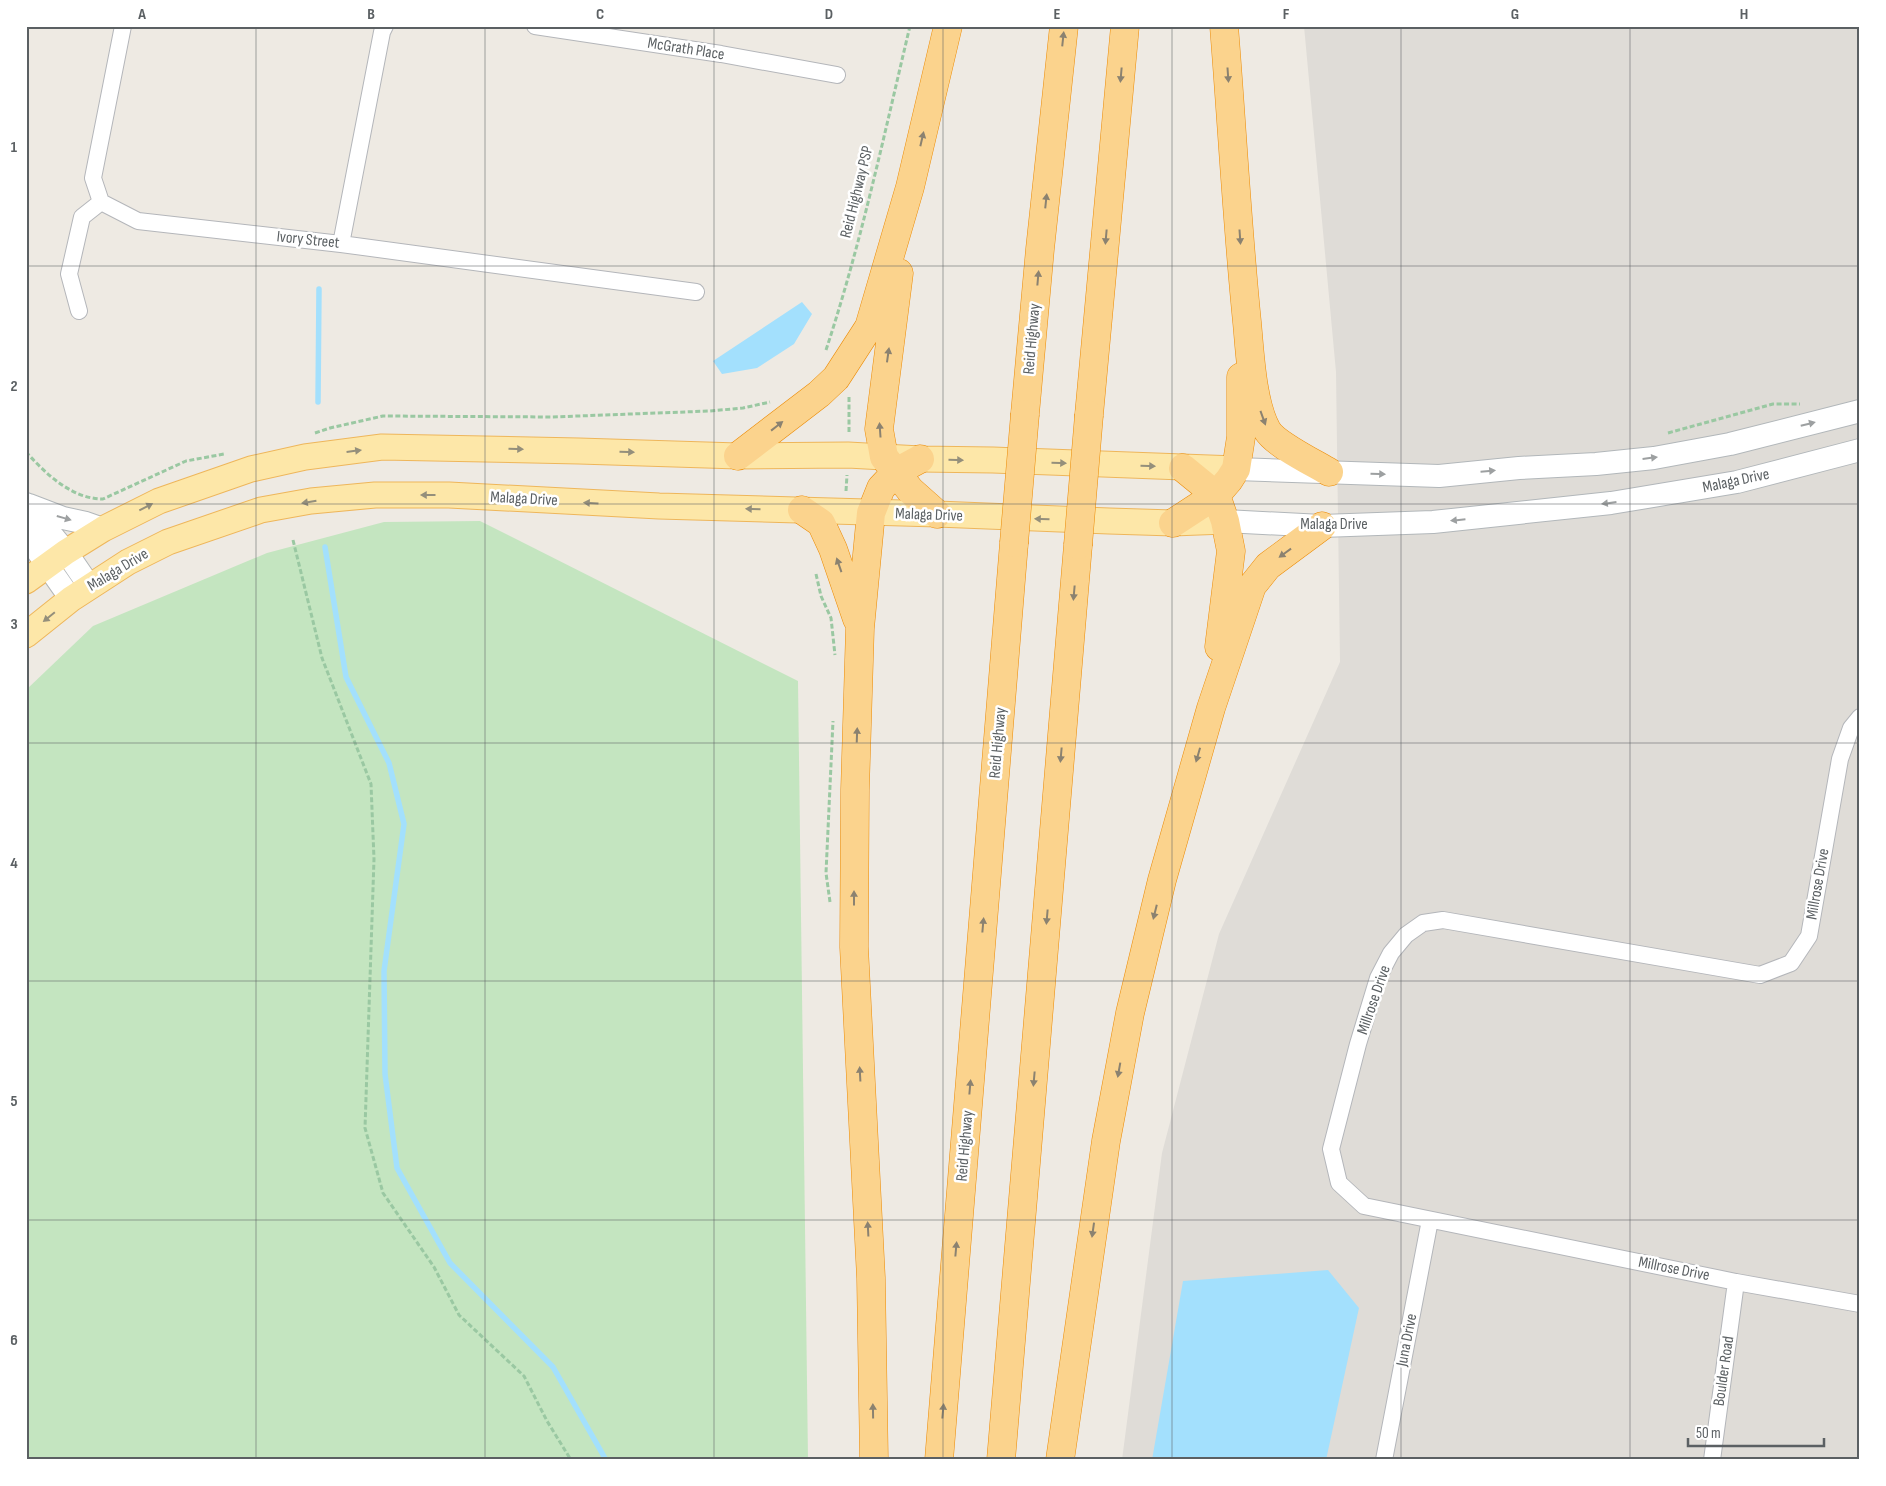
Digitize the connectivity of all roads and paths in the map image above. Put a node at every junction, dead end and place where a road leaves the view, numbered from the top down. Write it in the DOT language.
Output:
graph roads {
  1 [pos="122,26"];
  2 [pos="386,26"];
  3 [pos="535,26"];
  4 [pos="910,26"];
  5 [pos="948,26"];
  6 [pos="1064,26"];
  7 [pos="1125,26"];
  8 [pos="1224,26"];
  9 [pos="837,75"];
  10 [pos="910,187"];
  11 [pos="101,202"];
  12 [pos="341,244"];
  13 [pos="1243,288"];
  14 [pos="696,292"];
  15 [pos="79,311"];
  16 [pos="824,354"];
  17 [pos="773,401"];
  18 [pos="1809,404"];
  19 [pos="1860,411"];
  20 [pos="850,426"];
  21 [pos="312,433"];
  22 [pos="1659,436"];
  23 [pos="1860,450"];
  24 [pos="26,452"];
  25 [pos="232,453"];
  26 [pos="848,455"];
  27 [pos="738,456"];
  28 [pos="920,459"];
  29 [pos="890,464"];
  30 [pos="1183,468"];
  31 [pos="1236,468"];
  32 [pos="1329,472"];
  33 [pos="1216,496"];
  34 [pos="26,504"];
  35 [pos="802,510"];
  36 [pos="858,512"];
  37 [pos="937,514"];
  38 [pos="1225,521"];
  39 [pos="1172,522"];
  40 [pos="1322,526"];
  41 [pos="103,530"];
  42 [pos="26,534"];
  43 [pos="293,540"];
  44 [pos="56,559"];
  45 [pos="26,581"];
  46 [pos="80,592"];
  47 [pos="860,628"];
  48 [pos="26,635"];
  49 [pos="1211,708"];
  50 [pos="1860,717"];
  51 [pos="1430,1220"];
  52 [pos="1736,1282"];
  53 [pos="1860,1304"];
  54 [pos="571,1460"];
  55 [pos="874,1460"];
  56 [pos="939,1460"];
  57 [pos="1002,1460"];
  58 [pos="1060,1460"];
  59 [pos="1384,1460"];
  60 [pos="1712,1460"];
  1 -- 11 [label="street"];
  2 -- 12 [label="street"];
  3 -- 9 [label="street, McGrath Place"];
  4 -- 16 [label="path, Reid Highway PSP"];
  10 -- 5 [label="highway, one-way"];
  56 -- 6 [label="highway, Reid Highway, one-way, bridge"];
  7 -- 57 [label="highway, one-way, bridge"];
  8 -- 13 [label="highway, one-way"];
  27 -- 10 [label="highway, one-way"];
  29 -- 10 [label="highway, one-way"];
  11 -- 12 [label="street, Ivory Street"];
  11 -- 15 [label="street"];
  12 -- 14 [label="street, Ivory Street"];
  13 -- 31 [label="highway"];
  13 -- 32 [label="highway, one-way"];
  17 -- 21 [label="path"];
  18 -- 22 [label="path"];
  32 -- 19 [label="main road, one-way"];
  20 -- 26 [label="path"];
  23 -- 40 [label="main road, Malaga Drive, one-way"];
  24 -- 25 [label="path"];
  26 -- 27 [label="main road"];
  26 -- 29 [label="main road"];
  26 -- 36 [label="path"];
  41 -- 27 [label="main road, one-way"];
  28 -- 29 [label="highway"];
  28 -- 30 [label="main road, one-way"];
  29 -- 36 [label="highway"];
  29 -- 37 [label="highway"];
  30 -- 31 [label="main road"];
  30 -- 33 [label="highway"];
  31 -- 32 [label="main road"];
  31 -- 33 [label="highway"];
  33 -- 38 [label="highway"];
  33 -- 39 [label="highway"];
  34 -- 41 [label="main road, one-way"];
  34 -- 44 [label="main road"];
  35 -- 36 [label="main road, Malaga Drive"];
  35 -- 46 [label="main road, Malaga Drive, one-way"];
  47 -- 35 [label="highway, one-way"];
  36 -- 37 [label="main road, Malaga Drive"];
  36 -- 47 [label="highway"];
  39 -- 37 [label="main road, Malaga Drive, one-way"];
  38 -- 39 [label="main road, Malaga Drive"];
  38 -- 40 [label="main road, Malaga Drive"];
  38 -- 49 [label="highway"];
  40 -- 49 [label="highway, one-way"];
  41 -- 44 [label="main road"];
  42 -- 44 [label="main road"];
  43 -- 54 [label="path"];
  44 -- 45 [label="main road"];
  44 -- 46 [label="main road"];
  46 -- 48 [label="main road, Malaga Drive, one-way"];
  55 -- 47 [label="highway, one-way"];
  49 -- 58 [label="highway, one-way"];
  50 -- 51 [label="street, Millrose Drive"];
  51 -- 52 [label="street, Millrose Drive"];
  51 -- 59 [label="street, Juna Drive"];
  52 -- 53 [label="street, Millrose Drive"];
  52 -- 60 [label="street, Boulder Road"];
}
